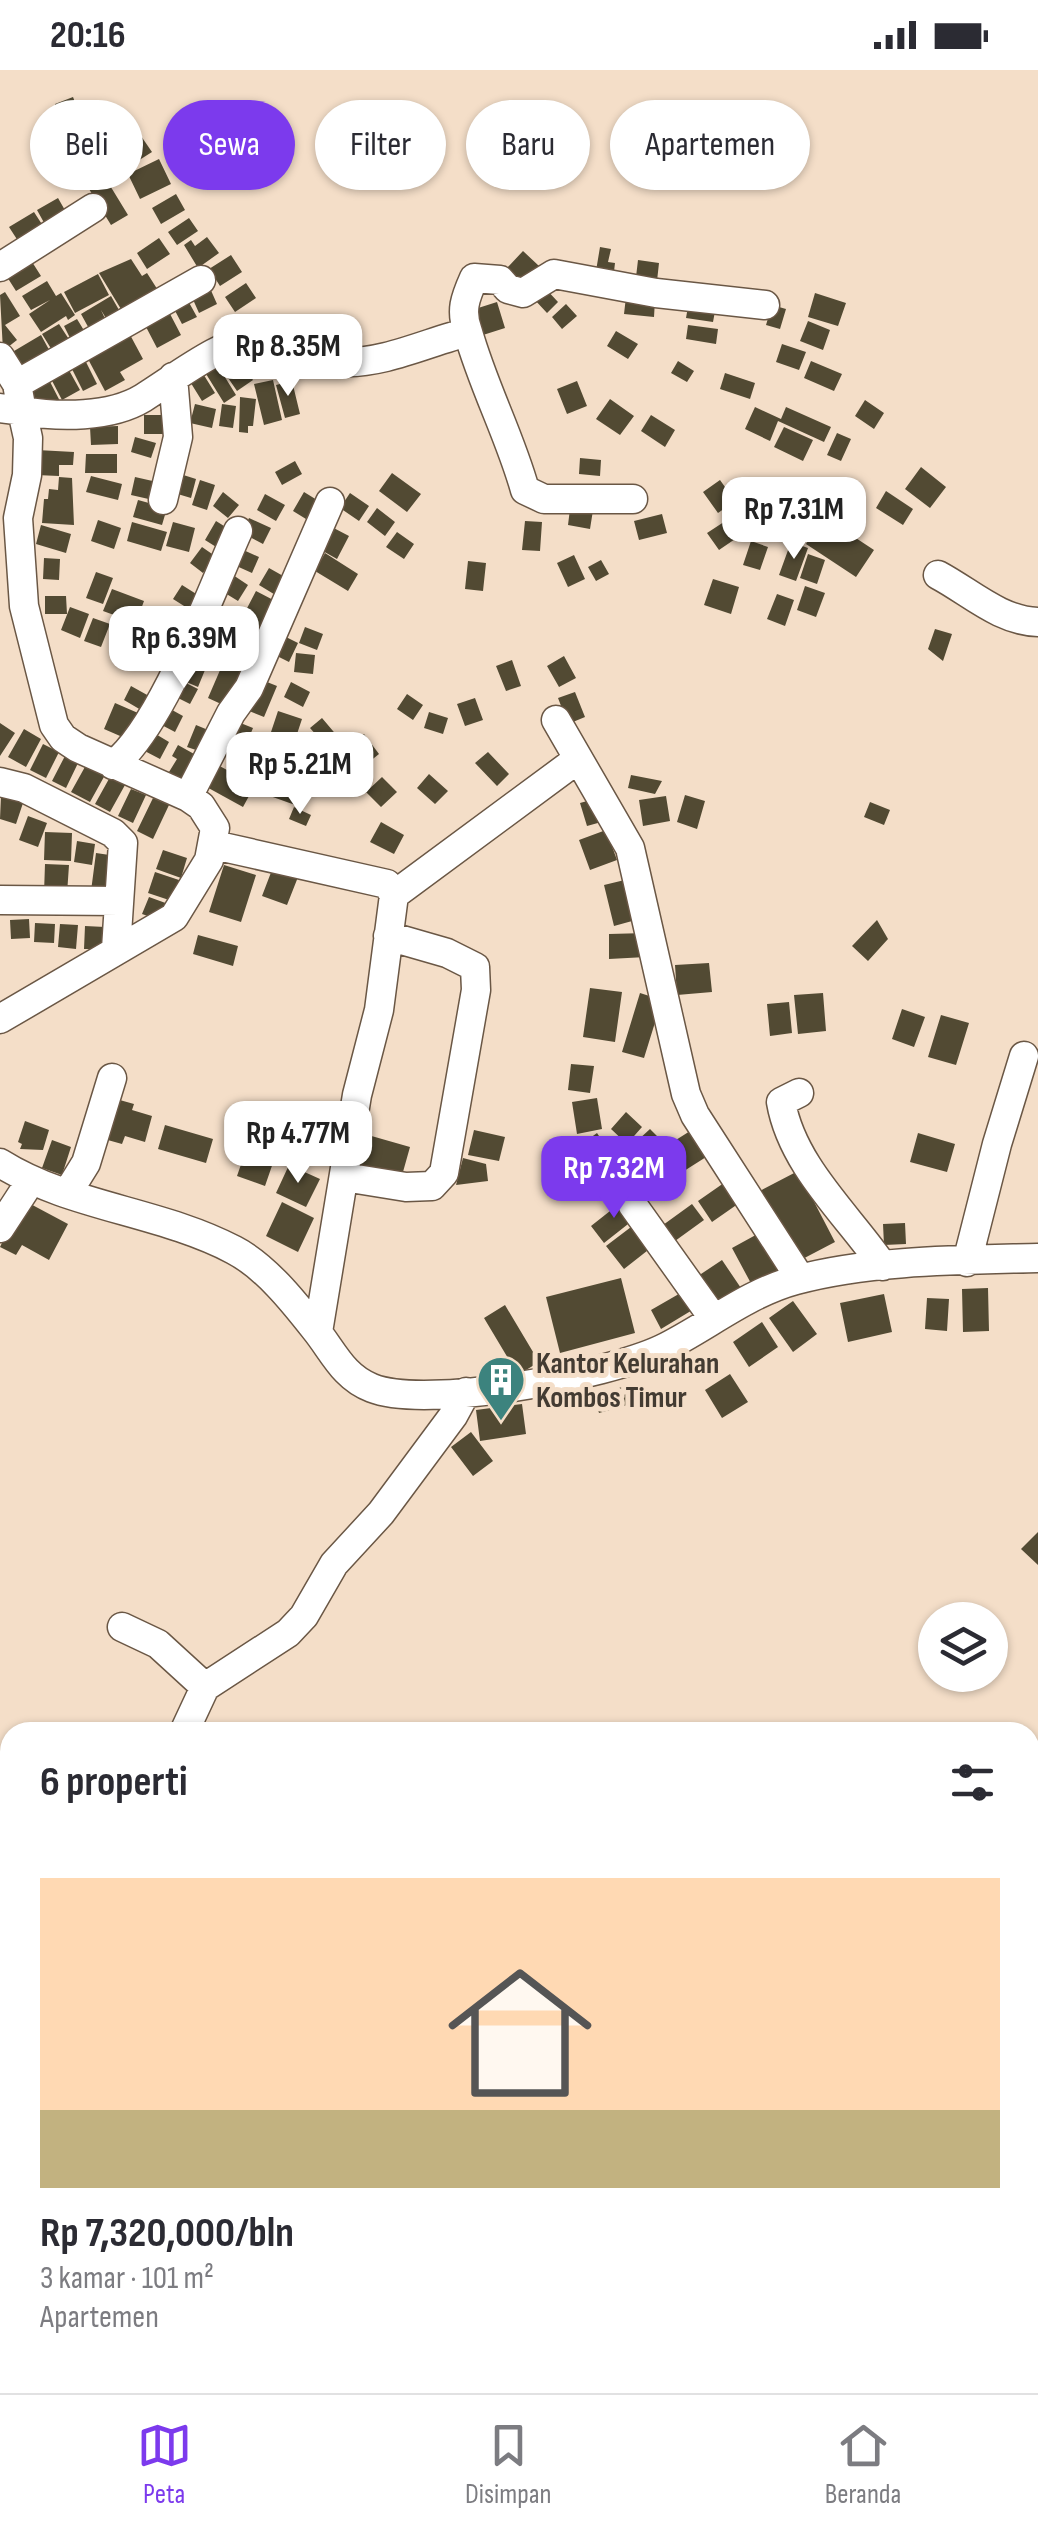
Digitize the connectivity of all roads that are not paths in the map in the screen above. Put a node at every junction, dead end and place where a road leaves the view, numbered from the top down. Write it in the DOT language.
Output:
graph roads {
  1 [pos="93,208"];
  2 [pos="0,267"];
  3 [pos="201,280"];
  4 [pos="765,304"];
  5 [pos="468,332"];
  6 [pos="0,357"];
  7 [pos="173,376"];
  8 [pos="13,401"];
  9 [pos="164,500"];
  10 [pos="633,500"];
  11 [pos="330,502"];
  12 [pos="238,532"];
  13 [pos="938,575"];
  14 [pos="1038,622"];
  15 [pos="556,720"];
  16 [pos="578,759"];
  17 [pos="113,765"];
  18 [pos="0,782"];
  19 [pos="188,797"];
  20 [pos="214,846"];
  21 [pos="394,894"];
  22 [pos="0,900"];
  23 [pos="120,901"];
  24 [pos="388,936"];
  25 [pos="116,949"];
  26 [pos="0,1019"];
  27 [pos="1024,1056"];
  28 [pos="112,1078"];
  29 [pos="799,1092"];
  30 [pos="0,1163"];
  31 [pos="344,1177"];
  32 [pos="30,1182"];
  33 [pos="68,1192"];
  34 [pos="632,1204"];
  35 [pos="0,1228"];
  36 [pos="1038,1258"];
  37 [pos="967,1262"];
  38 [pos="883,1266"];
  39 [pos="800,1278"];
  40 [pos="714,1319"];
  41 [pos="318,1332"];
  42 [pos="466,1392"];
  43 [pos="122,1627"];
  44 [pos="205,1687"];
  45 [pos="189,1722"];
  1 -- 2 [label="street"];
  3 -- 8 [label="street"];
  4 -- 5 [label="street"];
  5 -- 7 [label="street"];
  5 -- 10 [label="street"];
  6 -- 8 [label="street"];
  7 -- 8 [label="street"];
  7 -- 9 [label="street"];
  8 -- 17 [label="street"];
  11 -- 19 [label="street"];
  12 -- 17 [label="street"];
  13 -- 14 [label="street"];
  15 -- 16 [label="street"];
  16 -- 21 [label="street"];
  16 -- 39 [label="street"];
  17 -- 19 [label="street"];
  18 -- 23 [label="street"];
  19 -- 20 [label="street"];
  20 -- 21 [label="street"];
  20 -- 25 [label="street"];
  21 -- 24 [label="street"];
  22 -- 23 [label="street"];
  23 -- 25 [label="street"];
  24 -- 31 [label="street"];
  24 -- 31 [label="street"];
  25 -- 26 [label="street"];
  27 -- 37 [label="street"];
  28 -- 33 [label="street"];
  29 -- 38 [label="street"];
  30 -- 32 [label="street"];
  31 -- 41 [label="street"];
  32 -- 33 [label="street"];
  32 -- 35 [label="street"];
  33 -- 41 [label="street"];
  34 -- 40 [label="street"];
  36 -- 37 [label="street"];
  37 -- 38 [label="street"];
  38 -- 39 [label="street"];
  39 -- 40 [label="street"];
  40 -- 42 [label="street"];
  41 -- 42 [label="street"];
  42 -- 44 [label="street"];
  43 -- 44 [label="street"];
  44 -- 45 [label="street"];
}
